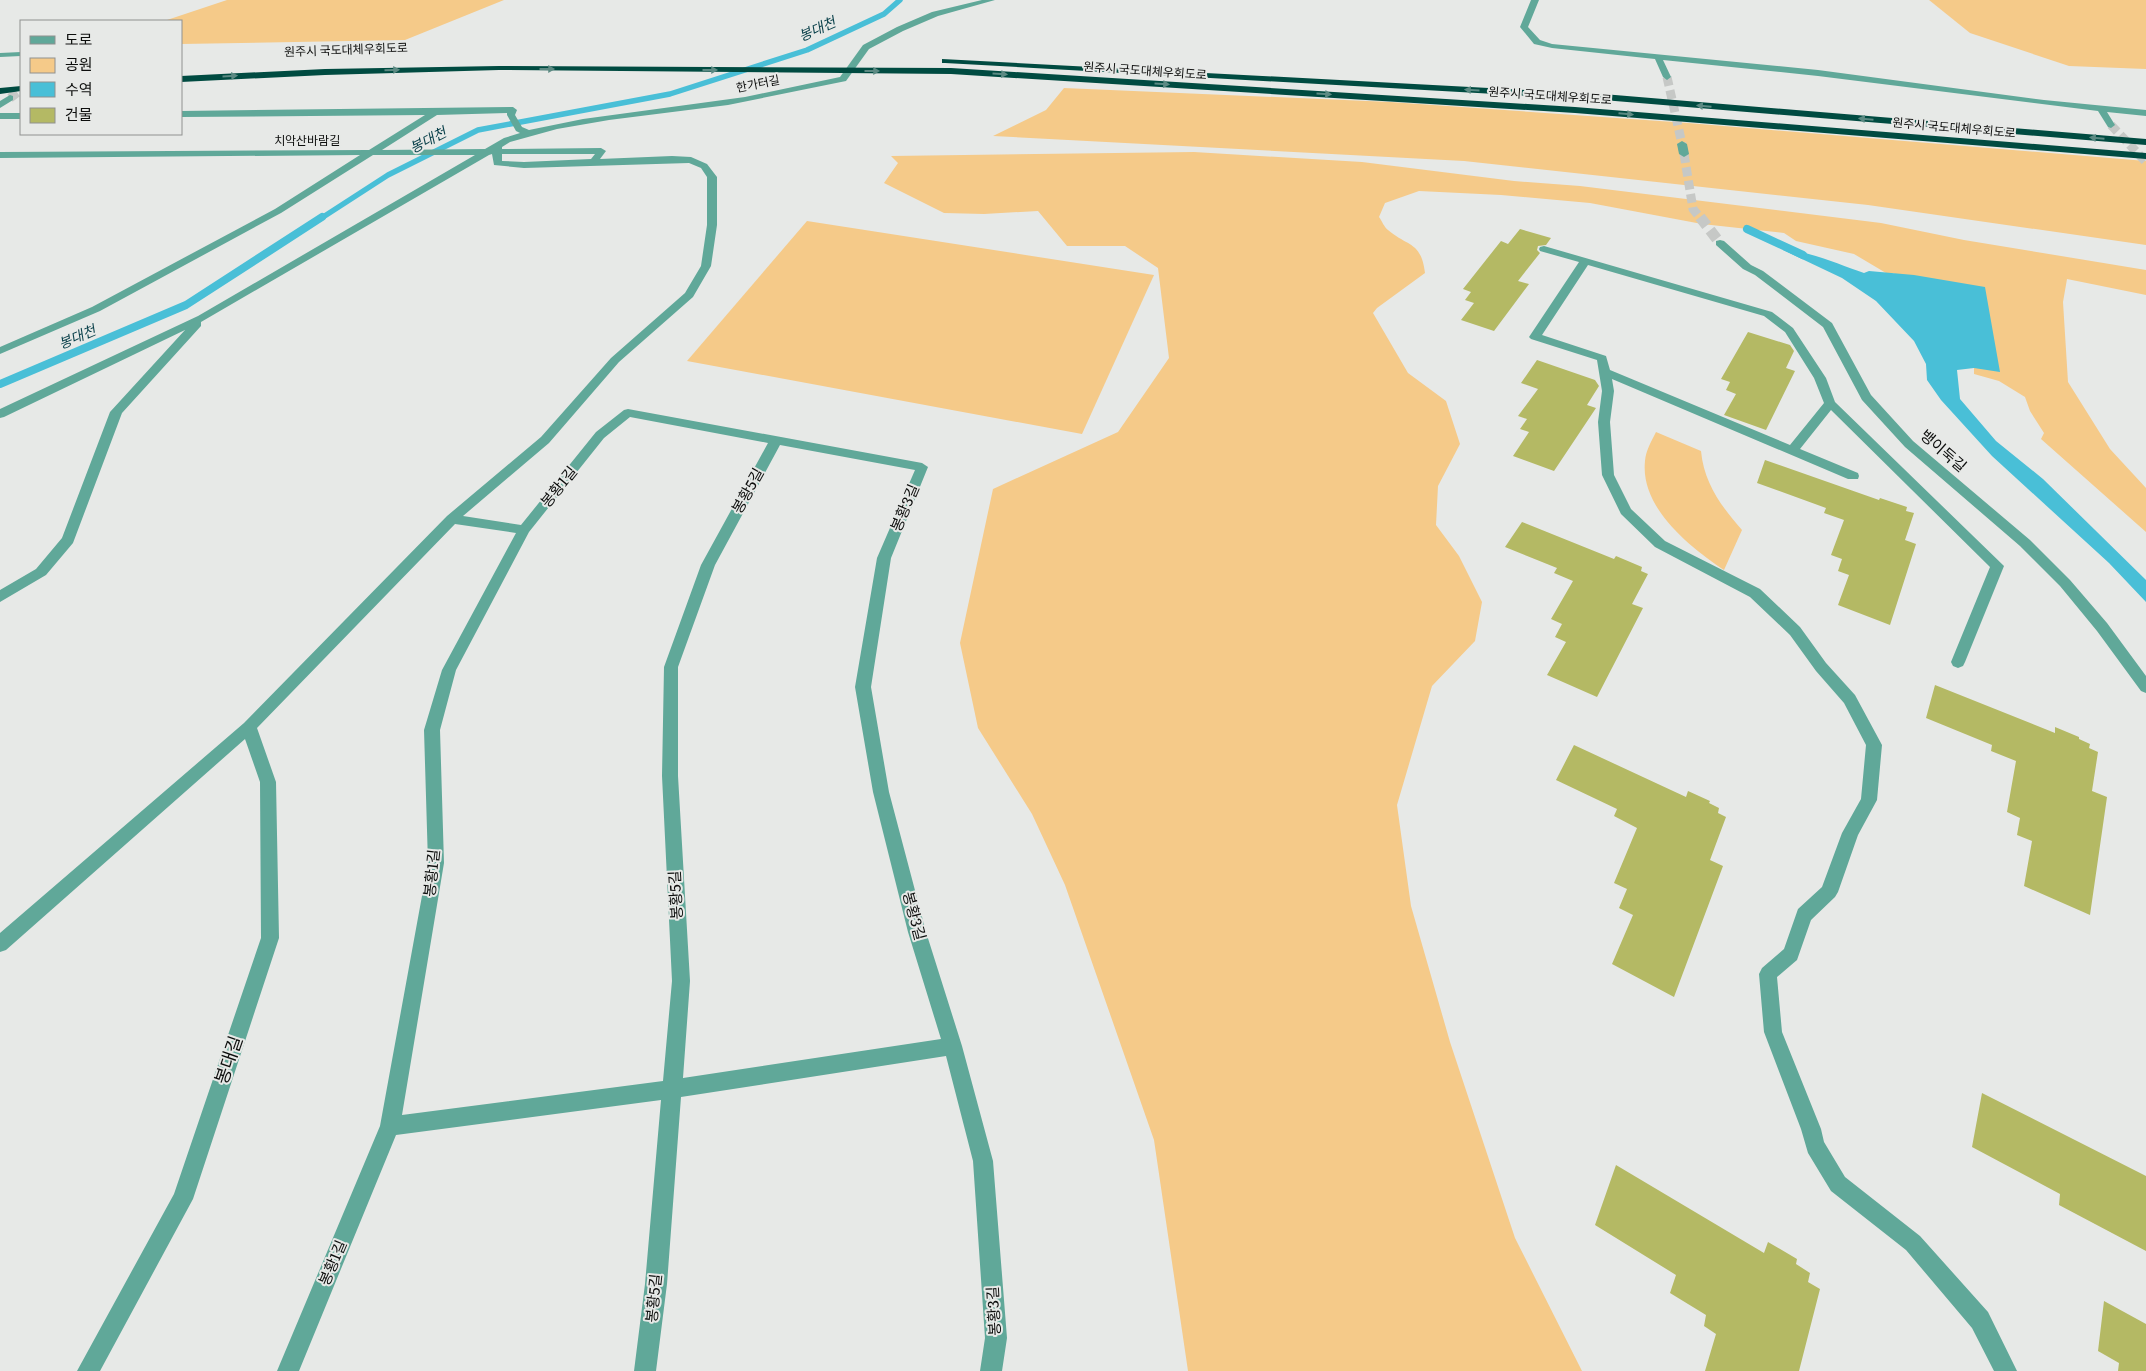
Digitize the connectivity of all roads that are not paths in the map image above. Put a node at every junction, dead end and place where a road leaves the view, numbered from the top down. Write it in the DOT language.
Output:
graph roads {
  1 [pos="991,0"];
  2 [pos="1535,0"];
  3 [pos="20,54"];
  4 [pos="0,55"];
  5 [pos="1658,57"];
  6 [pos="501,59"];
  7 [pos="847,61"];
  8 [pos="867,61"];
  9 [pos="936,61"];
  10 [pos="276,65"];
  11 [pos="1667,77"];
  12 [pos="182,79"];
  13 [pos="20,90"];
  14 [pos="0,91"];
  15 [pos="10,98"];
  16 [pos="0,105"];
  17 [pos="2100,109"];
  18 [pos="435,112"];
  19 [pos="2146,113"];
  20 [pos="182,114"];
  21 [pos="0,116"];
  22 [pos="20,116"];
  23 [pos="2112,125"];
  24 [pos="523,131"];
  25 [pos="2146,142"];
  26 [pos="1682,144"];
  27 [pos="497,146"];
  28 [pos="1684,154"];
  29 [pos="0,155"];
  30 [pos="2146,156"];
  31 [pos="594,162"];
  32 [pos="1720,243"];
  33 [pos="1544,249"];
  34 [pos="1585,261"];
  35 [pos="202,318"];
  36 [pos="0,351"];
  37 [pos="1604,372"];
  38 [pos="1830,403"];
  39 [pos="0,414"];
  40 [pos="776,440"];
  41 [pos="1792,450"];
  42 [pos="1853,476"];
  43 [pos="452,519"];
  44 [pos="524,530"];
  45 [pos="0,597"];
  46 [pos="1958,662"];
  47 [pos="2146,687"];
  48 [pos="249,727"];
  49 [pos="0,944"];
  50 [pos="953,1046"];
  51 [pos="672,1089"];
  52 [pos="390,1126"];
  53 [pos="88,1371"];
  54 [pos="288,1371"];
  55 [pos="645,1371"];
  56 [pos="991,1371"];
  57 [pos="2006,1371"];
  1 -- 24 [label="street, 한가터길"];
  2 -- 5 [label="street"];
  3 -- 4 [label="street"];
  5 -- 11 [label="street"];
  5 -- 17 [label="street"];
  6 -- 10 [label="highway, 원주시 국도대체우회도로"];
  7 -- 8 [label="highway"];
  25 -- 9 [label="highway, 원주시 국도대체우회도로, one-way"];
  12 -- 30 [label="highway, 원주시 국도대체우회도로, one-way"];
  13 -- 14 [label="highway"];
  15 -- 16 [label="street"];
  17 -- 19 [label="street"];
  17 -- 23 [label="street"];
  18 -- 20 [label="street"];
  18 -- 24 [label="street"];
  18 -- 36 [label="street"];
  21 -- 22 [label="street"];
  24 -- 27 [label="street, 한가터길"];
  26 -- 28 [label="street"];
  27 -- 31 [label="street"];
  27 -- 35 [label="street, 한가터길"];
  29 -- 31 [label="street, 치악산바람길"];
  31 -- 43 [label="street"];
  32 -- 47 [label="street, 뱅이둑길"];
  33 -- 34 [label="street"];
  34 -- 37 [label="street"];
  34 -- 38 [label="street"];
  35 -- 39 [label="street"];
  35 -- 45 [label="street"];
  37 -- 41 [label="street"];
  37 -- 57 [label="street"];
  38 -- 41 [label="street"];
  38 -- 46 [label="street"];
  40 -- 44 [label="street, 봉황1길"];
  40 -- 50 [label="street, 봉황3길"];
  40 -- 51 [label="street, 봉황5길"];
  41 -- 42 [label="street"];
  43 -- 44 [label="street"];
  43 -- 48 [label="street"];
  44 -- 52 [label="street, 봉황1길"];
  48 -- 49 [label="street"];
  48 -- 53 [label="street, 봉대길"];
  50 -- 51 [label="street"];
  50 -- 56 [label="street, 봉황3길"];
  51 -- 52 [label="street"];
  51 -- 55 [label="street, 봉황5길"];
  52 -- 54 [label="street, 봉황1길"];
}
